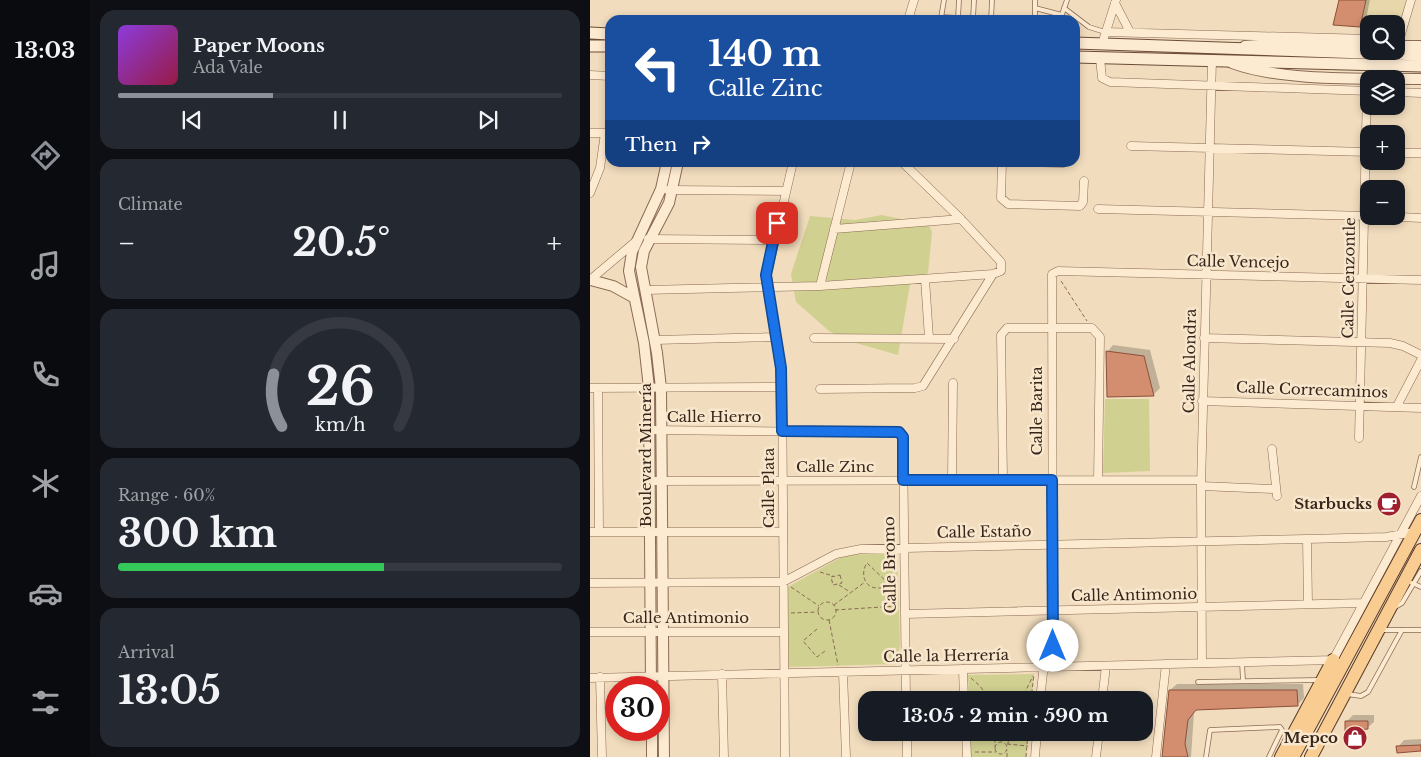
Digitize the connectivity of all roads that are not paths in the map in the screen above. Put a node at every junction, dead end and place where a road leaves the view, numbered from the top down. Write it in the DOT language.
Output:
graph roads {
  1 [pos="914,0"];
  2 [pos="944,0"];
  3 [pos="959,0"];
  4 [pos="974,0"];
  5 [pos="992,0"];
  6 [pos="1035,0"];
  7 [pos="1067,0"];
  8 [pos="1411,0"];
  9 [pos="1116,2"];
  10 [pos="1035,8"];
  11 [pos="1064,8"];
  12 [pos="910,15"];
  13 [pos="942,15"];
  14 [pos="958,15"];
  15 [pos="973,15"];
  16 [pos="991,15"];
  17 [pos="1035,15"];
  18 [pos="1062,15"];
  19 [pos="1073,15"];
  20 [pos="1405,18"];
  21 [pos="1080,20"];
  22 [pos="1105,32"];
  23 [pos="1130,32"];
  24 [pos="590,34"];
  25 [pos="605,34"];
  26 [pos="1360,39"];
  27 [pos="1080,43"];
  28 [pos="1102,44"];
  29 [pos="1360,45"];
  30 [pos="1421,45"];
  31 [pos="590,46"];
  32 [pos="605,46"];
  33 [pos="1405,47"];
  34 [pos="1235,48"];
  35 [pos="1360,49"];
  36 [pos="1360,52"];
  37 [pos="1405,52"];
  38 [pos="1405,56"];
  39 [pos="1421,56"];
  40 [pos="1080,57"];
  41 [pos="1100,58"];
  42 [pos="1212,60"];
  43 [pos="1227,61"];
  44 [pos="1421,66"];
  45 [pos="590,75"];
  46 [pos="605,76"];
  47 [pos="1421,79"];
  48 [pos="1210,86"];
  49 [pos="1360,91"];
  50 [pos="1405,92"];
  51 [pos="1421,93"];
  52 [pos="590,133"];
  53 [pos="605,133"];
  54 [pos="605,146"];
  55 [pos="1131,146"];
  56 [pos="1209,148"];
  57 [pos="1360,152"];
  58 [pos="1405,153"];
  59 [pos="1421,154"];
  60 [pos="665,167"];
  61 [pos="677,167"];
  62 [pos="792,167"];
  63 [pos="850,167"];
  64 [pos="907,167"];
  65 [pos="1002,167"];
  66 [pos="1084,181"];
  67 [pos="662,189"];
  68 [pos="674,190"];
  69 [pos="786,191"];
  70 [pos="590,193"];
  71 [pos="1098,209"];
  72 [pos="1207,211"];
  73 [pos="1360,216"];
  74 [pos="1405,217"];
  75 [pos="1421,218"];
  76 [pos="960,219"];
  77 [pos="1365,225"];
  78 [pos="834,229"];
  79 [pos="638,239"];
  80 [pos="650,239"];
  81 [pos="773,240"];
  82 [pos="1055,272"];
  83 [pos="993,274"];
  84 [pos="1206,275"];
  85 [pos="1362,278"];
  86 [pos="925,279"];
  87 [pos="590,280"];
  88 [pos="1421,280"];
  89 [pos="820,286"];
  90 [pos="768,289"];
  91 [pos="645,290"];
  92 [pos="633,297"];
  93 [pos="650,316"];
  94 [pos="638,319"];
  95 [pos="1051,328"];
  96 [pos="776,338"];
  97 [pos="814,338"];
  98 [pos="929,338"];
  99 [pos="1204,338"];
  100 [pos="954,339"];
  101 [pos="655,340"];
  102 [pos="1361,342"];
  103 [pos="1421,355"];
  104 [pos="1421,360"];
  105 [pos="953,383"];
  106 [pos="594,388"];
  107 [pos="649,388"];
  108 [pos="661,388"];
  109 [pos="782,388"];
  110 [pos="820,389"];
  111 [pos="1202,401"];
  112 [pos="1359,405"];
  113 [pos="1396,406"];
  114 [pos="1421,408"];
  115 [pos="650,430"];
  116 [pos="661,430"];
  117 [pos="782,431"];
  118 [pos="899,432"];
  119 [pos="1359,438"];
  120 [pos="1272,449"];
  121 [pos="1421,457"];
  122 [pos="782,480"];
  123 [pos="903,480"];
  124 [pos="952,480"];
  125 [pos="1003,480"];
  126 [pos="1052,480"];
  127 [pos="1098,480"];
  128 [pos="650,481"];
  129 [pos="661,481"];
  130 [pos="1201,483"];
  131 [pos="1414,488"];
  132 [pos="1421,496"];
  133 [pos="1421,520"];
  134 [pos="590,532"];
  135 [pos="599,532"];
  136 [pos="650,532"];
  137 [pos="661,532"];
  138 [pos="783,532"];
  139 [pos="1418,532"];
  140 [pos="1307,539"];
  141 [pos="1400,540"];
  142 [pos="1201,541"];
  143 [pos="1052,544"];
  144 [pos="904,548"];
  145 [pos="1421,551"];
  146 [pos="1421,571"];
  147 [pos="1409,582"];
  148 [pos="590,583"];
  149 [pos="650,583"];
  150 [pos="662,583"];
  151 [pos="786,585"];
  152 [pos="1421,587"];
  153 [pos="1363,603"];
  154 [pos="1308,604"];
  155 [pos="1202,607"];
  156 [pos="1053,610"];
  157 [pos="904,614"];
  158 [pos="1378,630"];
  159 [pos="1402,630"];
  160 [pos="1421,630"];
  161 [pos="590,632"];
  162 [pos="650,632"];
  163 [pos="662,632"];
  164 [pos="783,632"];
  165 [pos="1339,660"];
  166 [pos="1242,662"];
  167 [pos="1202,663"];
  168 [pos="1166,664"];
  169 [pos="1106,666"];
  170 [pos="1044,667"];
  171 [pos="841,669"];
  172 [pos="963,669"];
  173 [pos="905,670"];
  174 [pos="784,673"];
  175 [pos="722,674"];
  176 [pos="651,676"];
  177 [pos="662,676"];
  178 [pos="600,677"];
  179 [pos="605,677"];
  180 [pos="590,678"];
  181 [pos="1322,680"];
  182 [pos="1198,682"];
  183 [pos="1243,682"];
  184 [pos="906,691"];
  185 [pos="964,691"];
  186 [pos="1041,691"];
  187 [pos="1103,691"];
  188 [pos="1344,694"];
  189 [pos="652,741"];
  190 [pos="664,741"];
  191 [pos="907,741"];
  192 [pos="967,741"];
  193 [pos="1036,741"];
  194 [pos="1098,741"];
  195 [pos="968,754"];
  196 [pos="1282,754"];
  197 [pos="602,757"];
  198 [pos="652,757"];
  199 [pos="664,757"];
  200 [pos="724,757"];
  201 [pos="785,757"];
  202 [pos="846,757"];
  203 [pos="907,757"];
  204 [pos="1035,757"];
  205 [pos="1096,757"];
  206 [pos="1156,757"];
  207 [pos="1206,757"];
  208 [pos="1269,757"];
  209 [pos="1311,757"];
  1 -- 12 [label="street"];
  2 -- 13 [label="lane"];
  3 -- 14 [label="lane"];
  4 -- 15 [label="lane"];
  5 -- 16 [label="lane"];
  6 -- 10 [label="lane"];
  7 -- 11 [label="lane"];
  8 -- 20 [label="street"];
  9 -- 22 [label="street"];
  9 -- 23 [label="street"];
  10 -- 17 [label="lane"];
  10 -- 18 [label="lane"];
  11 -- 18 [label="lane"];
  11 -- 19 [label="lane"];
  21 -- 22 [label="lane"];
  22 -- 23 [label="street"];
  22 -- 28 [label="street"];
  23 -- 26 [label="street"];
  24 -- 25 [label="main road"];
  27 -- 28 [label="main road"];
  28 -- 34 [label="main road"];
  29 -- 34 [label="street"];
  30 -- 33 [label="street"];
  31 -- 32 [label="main road"];
  34 -- 35 [label="main road"];
  36 -- 43 [label="main road"];
  37 -- 39 [label="main road"];
  38 -- 44 [label="main road"];
  40 -- 41 [label="main road"];
  41 -- 42 [label="main road"];
  41 -- 48 [label="street"];
  42 -- 43 [label="main road"];
  42 -- 48 [label="street, Calle Alondra"];
  43 -- 47 [label="street"];
  45 -- 46 [label="street"];
  48 -- 49 [label="street"];
  48 -- 56 [label="street, Calle Alondra"];
  50 -- 51 [label="street"];
  52 -- 53 [label="street"];
  54 -- 70 [label="street"];
  55 -- 56 [label="street"];
  56 -- 57 [label="street"];
  56 -- 72 [label="street, Calle Alondra"];
  58 -- 59 [label="street"];
  60 -- 67 [label="street, Boulevard Minería"];
  61 -- 68 [label="street, Boulevard Minería"];
  62 -- 69 [label="street, Calle Plata"];
  63 -- 78 [label="street"];
  64 -- 76 [label="street"];
  65 -- 66 [label="street"];
  67 -- 68 [label="street"];
  67 -- 79 [label="street, Boulevard Minería"];
  68 -- 69 [label="street"];
  68 -- 80 [label="street, Boulevard Minería"];
  69 -- 81 [label="street, Calle Plata"];
  71 -- 72 [label="street"];
  72 -- 73 [label="street"];
  72 -- 84 [label="street, Calle Alondra"];
  74 -- 75 [label="street"];
  76 -- 78 [label="street"];
  76 -- 83 [label="street"];
  77 -- 85 [label="street, Calle Cenzontle"];
  78 -- 89 [label="street"];
  79 -- 80 [label="street"];
  79 -- 87 [label="street"];
  79 -- 92 [label="street, Boulevard Minería"];
  80 -- 81 [label="street"];
  80 -- 91 [label="street, Boulevard Minería"];
  81 -- 90 [label="street, Calle Plata"];
  82 -- 84 [label="street, Calle Vencejo"];
  82 -- 95 [label="street, Calle Barita"];
  83 -- 86 [label="street"];
  83 -- 100 [label="street"];
  84 -- 85 [label="street, Calle Vencejo"];
  84 -- 99 [label="street, Calle Alondra"];
  85 -- 88 [label="street, Calle Vencejo"];
  85 -- 102 [label="street, Calle Cenzontle"];
  86 -- 89 [label="street"];
  86 -- 98 [label="street"];
  87 -- 92 [label="street"];
  89 -- 90 [label="street"];
  90 -- 91 [label="street"];
  90 -- 96 [label="street, Calle Plata"];
  91 -- 93 [label="street, Boulevard Minería"];
  92 -- 94 [label="street, Boulevard Minería"];
  93 -- 94 [label="street"];
  93 -- 101 [label="street, Boulevard Minería"];
  94 -- 107 [label="street, Boulevard Minería"];
  95 -- 125 [label="street"];
  95 -- 126 [label="street, Calle Barita"];
  95 -- 127 [label="street"];
  96 -- 101 [label="street"];
  96 -- 109 [label="street, Calle Plata"];
  97 -- 98 [label="street"];
  98 -- 100 [label="street"];
  99 -- 102 [label="street"];
  99 -- 111 [label="street, Calle Alondra"];
  100 -- 110 [label="street"];
  101 -- 108 [label="street, Boulevard Minería"];
  102 -- 103 [label="street"];
  102 -- 112 [label="street, Calle Cenzontle"];
  104 -- 113 [label="street"];
  105 -- 124 [label="street"];
  106 -- 107 [label="street"];
  106 -- 135 [label="street"];
  107 -- 108 [label="street"];
  107 -- 115 [label="street, Boulevard Minería"];
  108 -- 109 [label="street"];
  108 -- 116 [label="street, Boulevard Minería"];
  109 -- 117 [label="street, Calle Plata"];
  111 -- 112 [label="street, Calle Correcaminos"];
  111 -- 130 [label="street, Calle Alondra"];
  112 -- 113 [label="street, Calle Correcaminos"];
  112 -- 119 [label="street, Calle Cenzontle"];
  113 -- 114 [label="street, Calle Correcaminos"];
  115 -- 116 [label="street, Calle Hierro"];
  115 -- 128 [label="street, Boulevard Minería"];
  116 -- 117 [label="street, Calle Hierro"];
  116 -- 129 [label="street, Boulevard Minería"];
  117 -- 118 [label="street, Calle Hierro"];
  117 -- 122 [label="street, Calle Plata"];
  118 -- 123 [label="street, Calle Bromo"];
  120 -- 130 [label="street, Calle Zinc"];
  121 -- 131 [label="lane"];
  122 -- 123 [label="street, Calle Zinc"];
  122 -- 129 [label="street, Calle Zinc"];
  122 -- 138 [label="street, Calle Plata"];
  123 -- 124 [label="street, Calle Zinc"];
  123 -- 144 [label="street, Calle Bromo"];
  124 -- 125 [label="street, Calle Zinc"];
  125 -- 126 [label="street, Calle Zinc"];
  126 -- 127 [label="street, Calle Zinc"];
  126 -- 143 [label="street, Calle Barita"];
  127 -- 130 [label="street, Calle Zinc"];
  128 -- 129 [label="street, Calle Zinc"];
  128 -- 136 [label="street, Boulevard Minería"];
  129 -- 137 [label="street, Boulevard Minería"];
  130 -- 142 [label="street, Calle Alondra"];
  132 -- 141 [label="street"];
  133 -- 139 [label="main road"];
  134 -- 135 [label="street"];
  135 -- 136 [label="street"];
  136 -- 137 [label="street"];
  136 -- 149 [label="street, Boulevard Minería"];
  137 -- 138 [label="street"];
  137 -- 150 [label="street, Boulevard Minería"];
  138 -- 151 [label="street, Calle Plata"];
  139 -- 141 [label="main road"];
  140 -- 141 [label="street, Calle Estaño"];
  140 -- 142 [label="street, Calle Estaño"];
  140 -- 154 [label="street"];
  141 -- 145 [label="street"];
  141 -- 153 [label="street"];
  141 -- 165 [label="main road"];
  142 -- 143 [label="street, Calle Estaño"];
  142 -- 155 [label="street, Calle Alondra"];
  143 -- 144 [label="street, Calle Estaño"];
  143 -- 156 [label="street, Calle Barita"];
  144 -- 151 [label="street, Calle Estaño"];
  144 -- 157 [label="street, Calle Bromo"];
  145 -- 147 [label="main road"];
  146 -- 147 [label="lane"];
  147 -- 152 [label="lane"];
  147 -- 158 [label="main road"];
  148 -- 149 [label="street, Calle Estaño"];
  149 -- 150 [label="street, Calle Estaño"];
  149 -- 162 [label="street, Boulevard Minería"];
  150 -- 151 [label="street, Calle Estaño"];
  150 -- 163 [label="street, Boulevard Minería"];
  151 -- 164 [label="street, Calle Plata"];
  153 -- 154 [label="street, Calle Antimonio"];
  153 -- 165 [label="street"];
  154 -- 155 [label="street, Calle Antimonio"];
  155 -- 156 [label="street, Calle Antimonio"];
  155 -- 167 [label="street, Calle Alondra"];
  156 -- 157 [label="street, Calle Antimonio"];
  156 -- 170 [label="street, Calle Barita"];
  157 -- 173 [label="street, Calle Bromo"];
  158 -- 159 [label="lane"];
  158 -- 188 [label="main road"];
  159 -- 160 [label="lane"];
  159 -- 188 [label="lane"];
  161 -- 162 [label="street, Calle Antimonio"];
  162 -- 163 [label="street, Calle Antimonio"];
  162 -- 176 [label="street, Boulevard Minería"];
  163 -- 164 [label="street, Calle Antimonio"];
  163 -- 177 [label="street, Boulevard Minería"];
  164 -- 174 [label="street, Calle Plata"];
  165 -- 166 [label="street, Calle la Herrería"];
  165 -- 181 [label="main road"];
  165 -- 196 [label="main road"];
  166 -- 167 [label="street, Calle la Herrería"];
  166 -- 183 [label="lane"];
  167 -- 168 [label="street, Calle la Herrería"];
  168 -- 169 [label="street, Calle la Herrería"];
  168 -- 206 [label="street"];
  169 -- 170 [label="street, Calle la Herrería"];
  169 -- 187 [label="street"];
  170 -- 172 [label="street, Calle la Herrería"];
  170 -- 186 [label="street, Calle Barita"];
  171 -- 173 [label="street, Calle la Herrería"];
  171 -- 174 [label="street, Calle la Herrería"];
  171 -- 202 [label="street"];
  172 -- 173 [label="street, Calle la Herrería"];
  172 -- 185 [label="street"];
  173 -- 184 [label="street, Calle Bromo"];
  174 -- 175 [label="street, Calle la Herrería"];
  174 -- 201 [label="street, Calle Plata"];
  175 -- 177 [label="street, Calle la Herrería"];
  175 -- 200 [label="street"];
  178 -- 179 [label="street, Calle la Herrería"];
  178 -- 180 [label="street, Calle la Herrería"];
  178 -- 197 [label="street"];
  181 -- 183 [label="lane"];
  181 -- 196 [label="main road"];
  182 -- 183 [label="lane"];
  188 -- 209 [label="main road"];
  189 -- 198 [label="street"];
  190 -- 199 [label="street, Boulevard Minería"];
  191 -- 203 [label="street"];
  192 -- 195 [label="street"];
  193 -- 204 [label="street"];
  194 -- 205 [label="street"];
  196 -- 207 [label="lane"];
  196 -- 208 [label="lane"];
}
